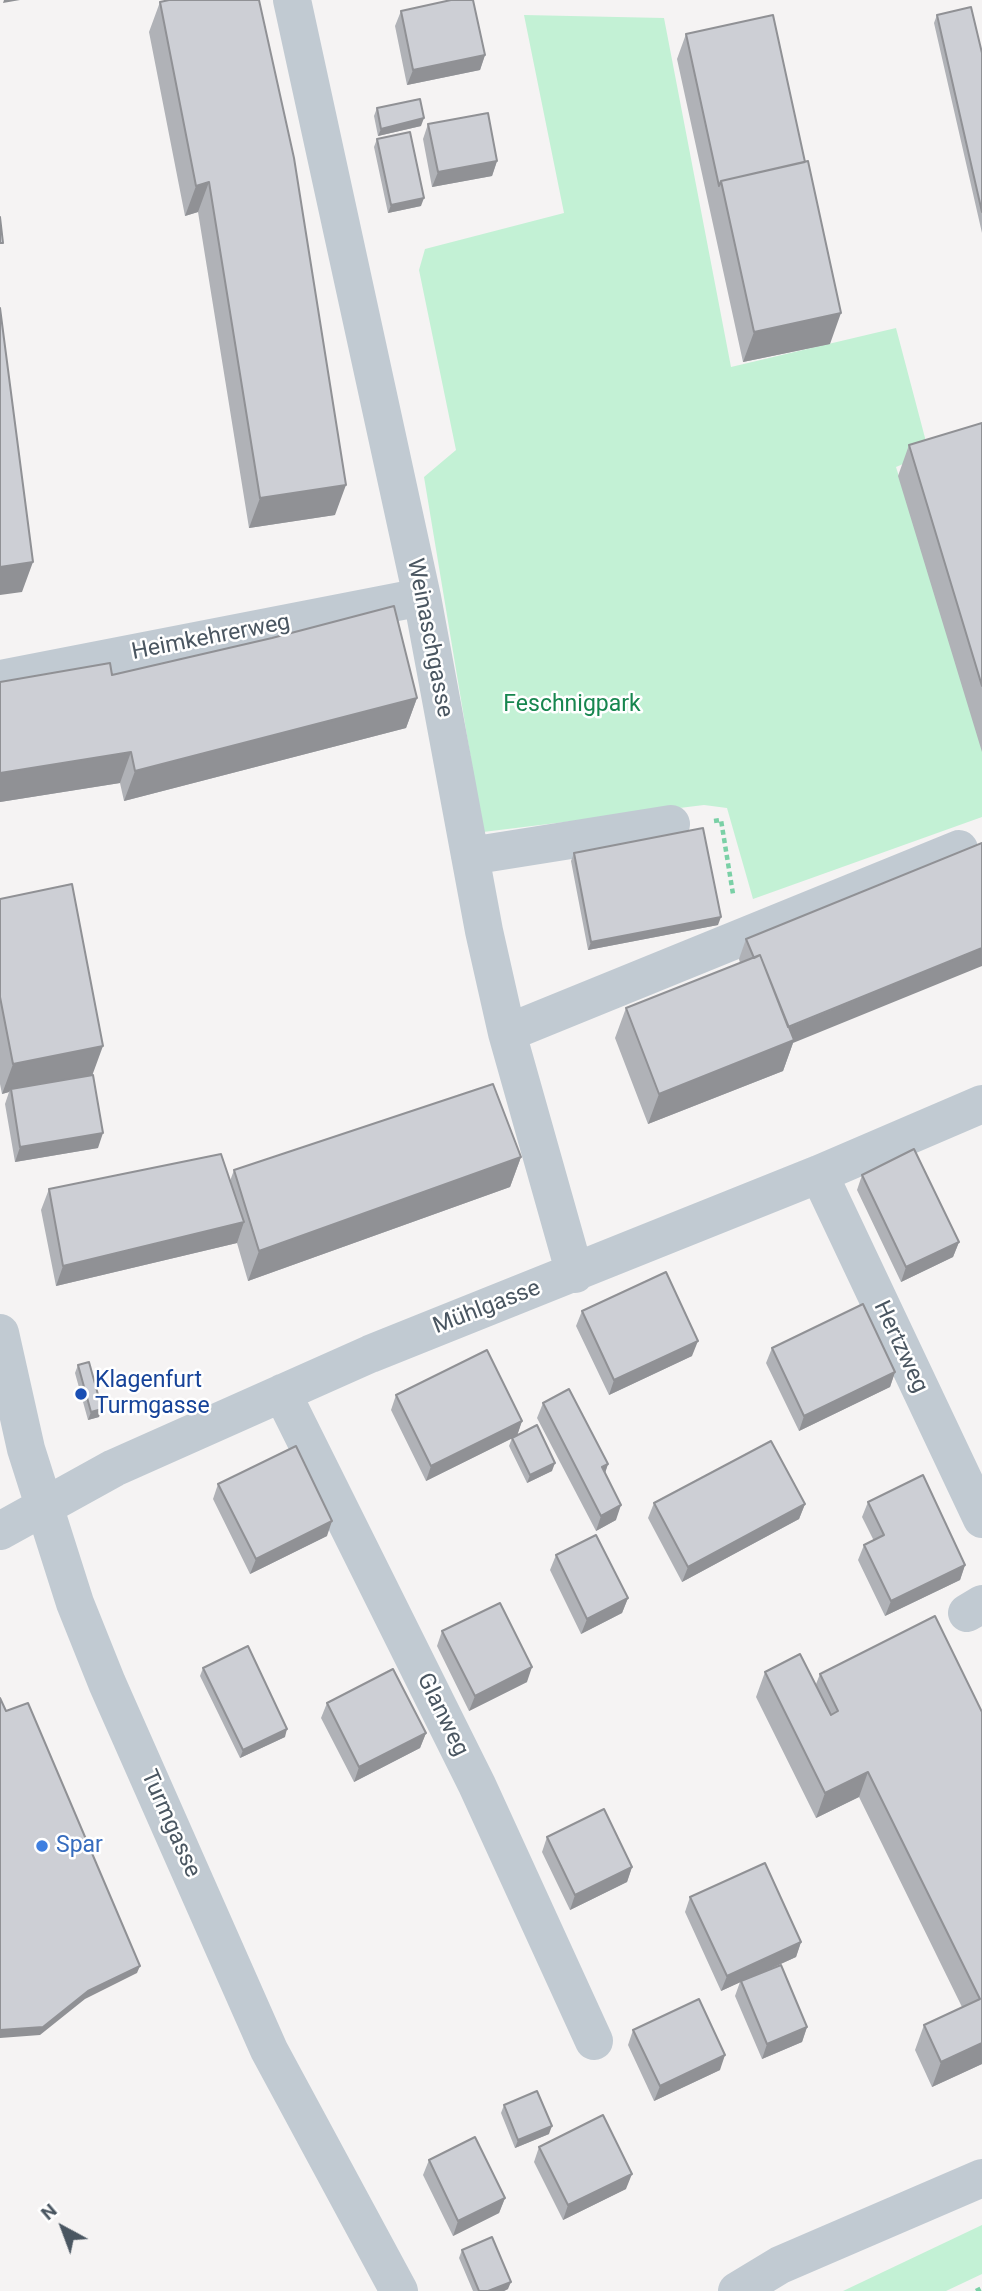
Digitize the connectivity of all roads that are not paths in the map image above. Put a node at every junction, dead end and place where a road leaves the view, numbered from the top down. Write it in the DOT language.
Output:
graph roads {
  1 [pos="292,0"];
  2 [pos="422,597"];
  3 [pos="0,679"];
  4 [pos="671,824"];
  5 [pos="959,849"];
  6 [pos="470,856"];
  7 [pos="507,1033"];
  8 [pos="982,1104"];
  9 [pos="819,1174"];
  10 [pos="575,1274"];
  11 [pos="0,1333"];
  12 [pos="282,1393"];
  13 [pos="45,1508"];
  14 [pos="982,1519"];
  15 [pos="0,1531"];
  16 [pos="594,2041"];
  17 [pos="982,2178"];
  18 [pos="399,2291"];
  19 [pos="737,2291"];
  1 -- 2 [label="street, Weinaschgasse"];
  2 -- 3 [label="street, Heimkehrerweg"];
  2 -- 6 [label="street, Weinaschgasse"];
  4 -- 6 [label="street"];
  5 -- 7 [label="street"];
  6 -- 7 [label="street, Weinaschgasse"];
  7 -- 10 [label="street, Weinaschgasse"];
  8 -- 9 [label="street, Mühlgasse"];
  9 -- 10 [label="street, Mühlgasse"];
  9 -- 14 [label="street, Hertzweg"];
  10 -- 12 [label="street, Mühlgasse"];
  11 -- 13 [label="street, Turmgasse"];
  12 -- 13 [label="street, Mühlgasse"];
  12 -- 16 [label="street, Glanweg"];
  13 -- 15 [label="street, Mühlgasse"];
  13 -- 18 [label="street, Turmgasse"];
  17 -- 19 [label="street"];
}
